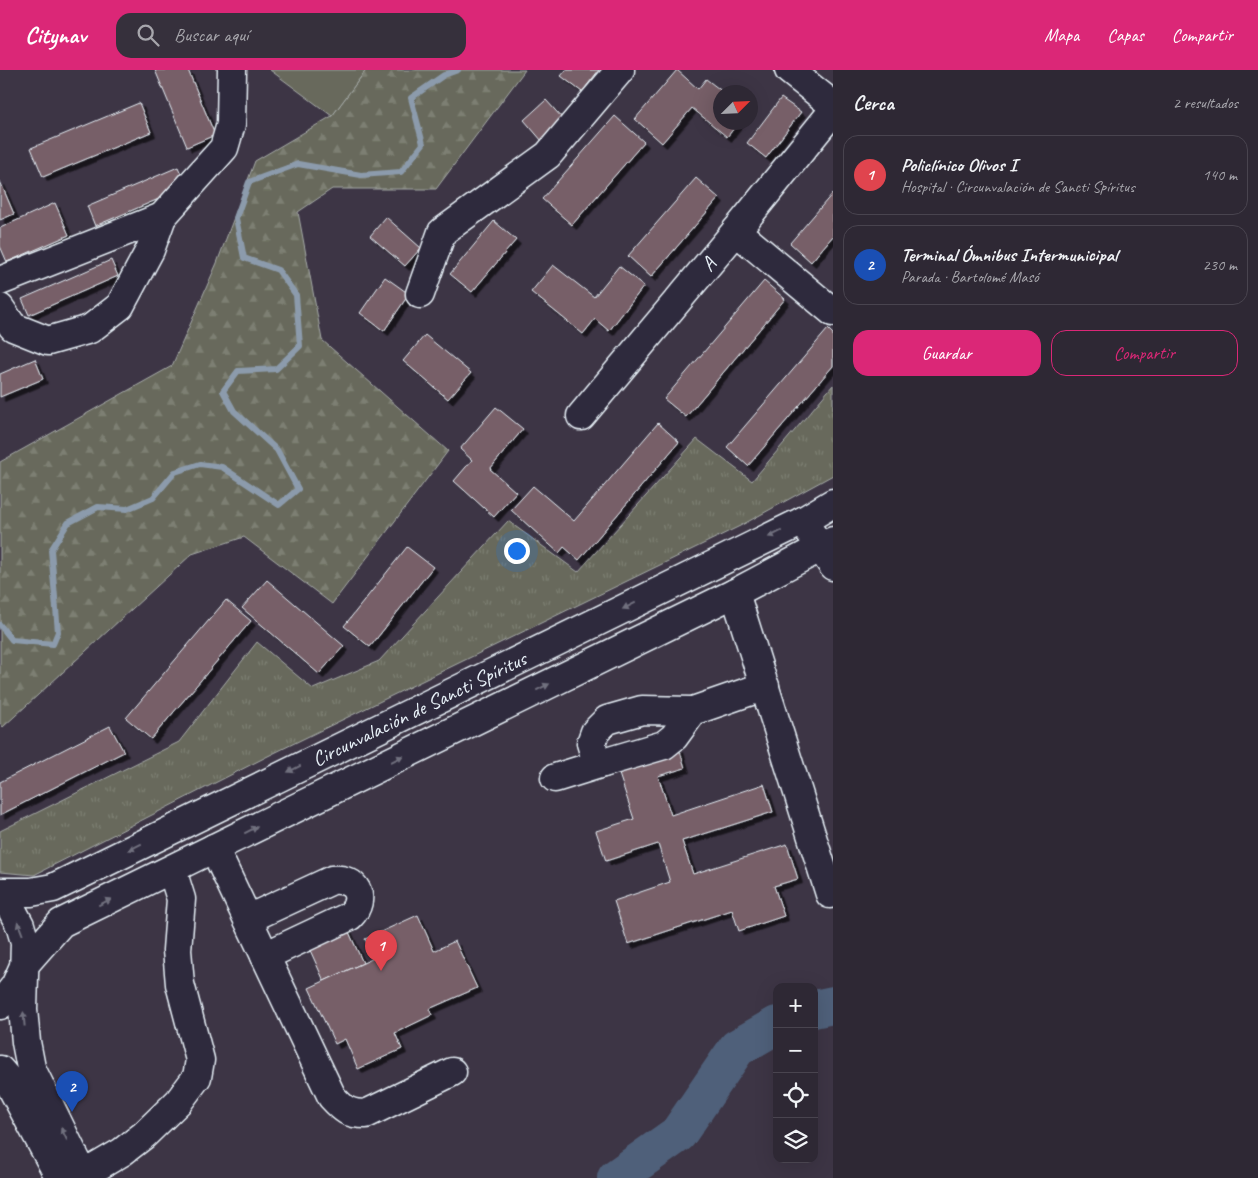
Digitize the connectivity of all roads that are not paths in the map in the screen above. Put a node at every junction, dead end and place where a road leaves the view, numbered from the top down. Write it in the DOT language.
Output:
graph roads {
  1 [pos="232,70"];
  2 [pos="620,70"];
  3 [pos="789,70"];
  4 [pos="833,105"];
  5 [pos="833,111"];
  6 [pos="162,217"];
  7 [pos="736,231"];
  8 [pos="0,281"];
  9 [pos="420,294"];
  10 [pos="0,308"];
  11 [pos="833,312"];
  12 [pos="580,416"];
  13 [pos="833,503"];
  14 [pos="802,520"];
  15 [pos="829,552"];
  16 [pos="735,592"];
  17 [pos="765,686"];
  18 [pos="693,712"];
  19 [pos="604,763"];
  20 [pos="555,778"];
  21 [pos="214,848"];
  22 [pos="172,870"];
  23 [pos="0,892"];
  24 [pos="830,894"];
  25 [pos="0,898"];
  26 [pos="248,919"];
  27 [pos="265,956"];
  28 [pos="25,964"];
  29 [pos="0,1005"];
  30 [pos="0,1070"];
  31 [pos="452,1072"];
  32 [pos="77,1177"];
  1 -- 6 [label="main road"];
  2 -- 9 [label="main road"];
  3 -- 4 [label="main road"];
  5 -- 7 [label="main road, A"];
  6 -- 8 [label="main road"];
  6 -- 10 [label="main road"];
  7 -- 11 [label="main road"];
  7 -- 12 [label="main road, A"];
  13 -- 14 [label="main road, Circunvalación de Sancti Spíritus"];
  14 -- 15 [label="main road"];
  14 -- 23 [label="main road, Circunvalación de Sancti Spíritus, one-way"];
  15 -- 16 [label="main road, Circunvalación de Sancti Spíritus"];
  16 -- 17 [label="main road"];
  21 -- 16 [label="main road, Circunvalación de Sancti Spíritus, one-way"];
  17 -- 18 [label="main road"];
  17 -- 24 [label="main road"];
  18 -- 19 [label="main road"];
  18 -- 19 [label="main road"];
  19 -- 20 [label="main road"];
  21 -- 22 [label="main road, Circunvalación de Sancti Spíritus"];
  21 -- 26 [label="main road"];
  28 -- 22 [label="main road, Circunvalación de Sancti Spíritus, one-way"];
  22 -- 32 [label="main road"];
  28 -- 25 [label="main road, one-way"];
  26 -- 27 [label="main road"];
  26 -- 27 [label="main road"];
  27 -- 31 [label="main road"];
  28 -- 29 [label="main road"];
  32 -- 28 [label="main road, one-way"];
  30 -- 32 [label="main road"];
}
